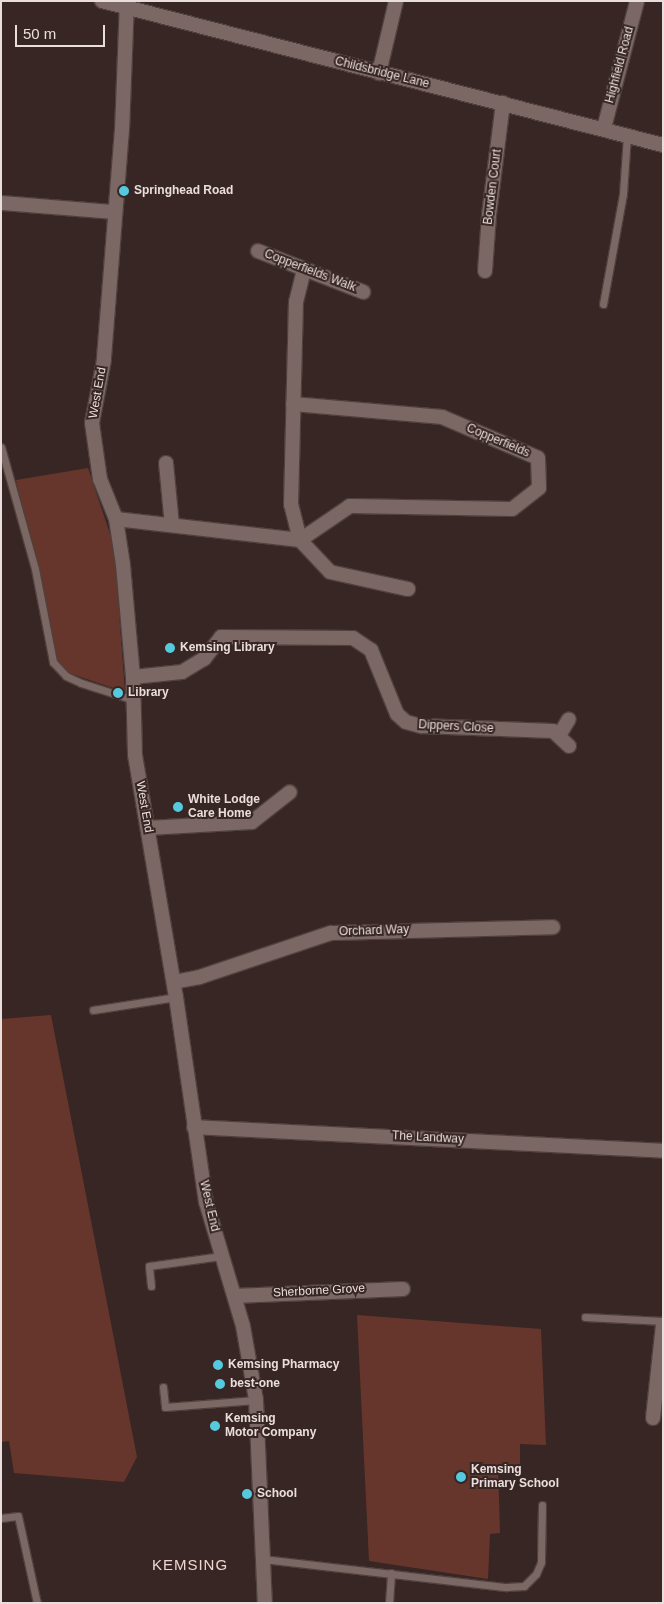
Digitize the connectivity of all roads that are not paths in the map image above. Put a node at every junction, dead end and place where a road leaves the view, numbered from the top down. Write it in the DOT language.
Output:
graph roads {
  1 [pos="102,1"];
  2 [pos="396,1"];
  3 [pos="637,1"];
  4 [pos="126,4"];
  5 [pos="378,73"];
  6 [pos="503,103"];
  7 [pos="604,128"];
  8 [pos="627,136"];
  9 [pos="663,145"];
  10 [pos="1,204"];
  11 [pos="114,212"];
  12 [pos="258,250"];
  13 [pos="304,269"];
  14 [pos="485,271"];
  15 [pos="363,292"];
  16 [pos="603,304"];
  17 [pos="293,404"];
  18 [pos="1,447"];
  19 [pos="166,463"];
  20 [pos="116,519"];
  21 [pos="172,525"];
  22 [pos="300,540"];
  23 [pos="408,589"];
  24 [pos="133,677"];
  25 [pos="134,700"];
  26 [pos="569,719"];
  27 [pos="560,734"];
  28 [pos="569,746"];
  29 [pos="290,792"];
  30 [pos="148,828"];
  31 [pos="553,927"];
  32 [pos="174,982"];
  33 [pos="176,997"];
  34 [pos="93,1010"];
  35 [pos="194,1127"];
  36 [pos="663,1151"];
  37 [pos="221,1256"];
  38 [pos="151,1286"];
  39 [pos="403,1289"];
  40 [pos="234,1296"];
  41 [pos="584,1317"];
  42 [pos="663,1321"];
  43 [pos="663,1325"];
  44 [pos="163,1387"];
  45 [pos="256,1400"];
  46 [pos="657,1410"];
  47 [pos="542,1504"];
  48 [pos="1,1518"];
  49 [pos="263,1559"];
  50 [pos="391,1573"];
  51 [pos="37,1603"];
  52 [pos="265,1603"];
  53 [pos="389,1603"];
  1 -- 4 [label="street, Childsbridge Lane"];
  2 -- 5 [label="street"];
  3 -- 7 [label="street, Highfield Road"];
  4 -- 5 [label="street, Childsbridge Lane"];
  4 -- 11 [label="street, West End"];
  5 -- 6 [label="street, Childsbridge Lane"];
  6 -- 7 [label="street, Childsbridge Lane"];
  6 -- 14 [label="street, Bowden Court"];
  7 -- 8 [label="street, Childsbridge Lane"];
  8 -- 9 [label="street, Childsbridge Lane"];
  8 -- 16 [label="lane"];
  10 -- 11 [label="street"];
  11 -- 20 [label="street, West End"];
  12 -- 13 [label="street, Copperfields Walk"];
  13 -- 15 [label="street, Copperfields Walk"];
  13 -- 17 [label="street"];
  17 -- 22 [label="street"];
  17 -- 22 [label="street, Copperfields"];
  18 -- 25 [label="lane"];
  19 -- 21 [label="street"];
  20 -- 21 [label="street"];
  20 -- 24 [label="street, West End"];
  21 -- 22 [label="street"];
  22 -- 23 [label="street"];
  24 -- 25 [label="street, West End"];
  24 -- 27 [label="street, Dippers Close"];
  25 -- 30 [label="street, West End"];
  26 -- 27 [label="street"];
  27 -- 28 [label="street"];
  29 -- 30 [label="street"];
  30 -- 32 [label="street, West End"];
  31 -- 32 [label="street, Orchard Way"];
  32 -- 33 [label="street, West End"];
  33 -- 34 [label="lane"];
  33 -- 35 [label="street, West End"];
  35 -- 36 [label="street, The Landway"];
  35 -- 37 [label="street, West End"];
  37 -- 38 [label="lane"];
  37 -- 40 [label="street, West End"];
  39 -- 40 [label="street, Sherborne Grove"];
  40 -- 45 [label="street, West End"];
  41 -- 42 [label="lane"];
  43 -- 46 [label="street"];
  44 -- 45 [label="lane"];
  45 -- 49 [label="street, West End"];
  47 -- 50 [label="lane"];
  48 -- 51 [label="lane"];
  49 -- 50 [label="lane"];
  49 -- 52 [label="street, West End"];
  50 -- 53 [label="lane"];
}
